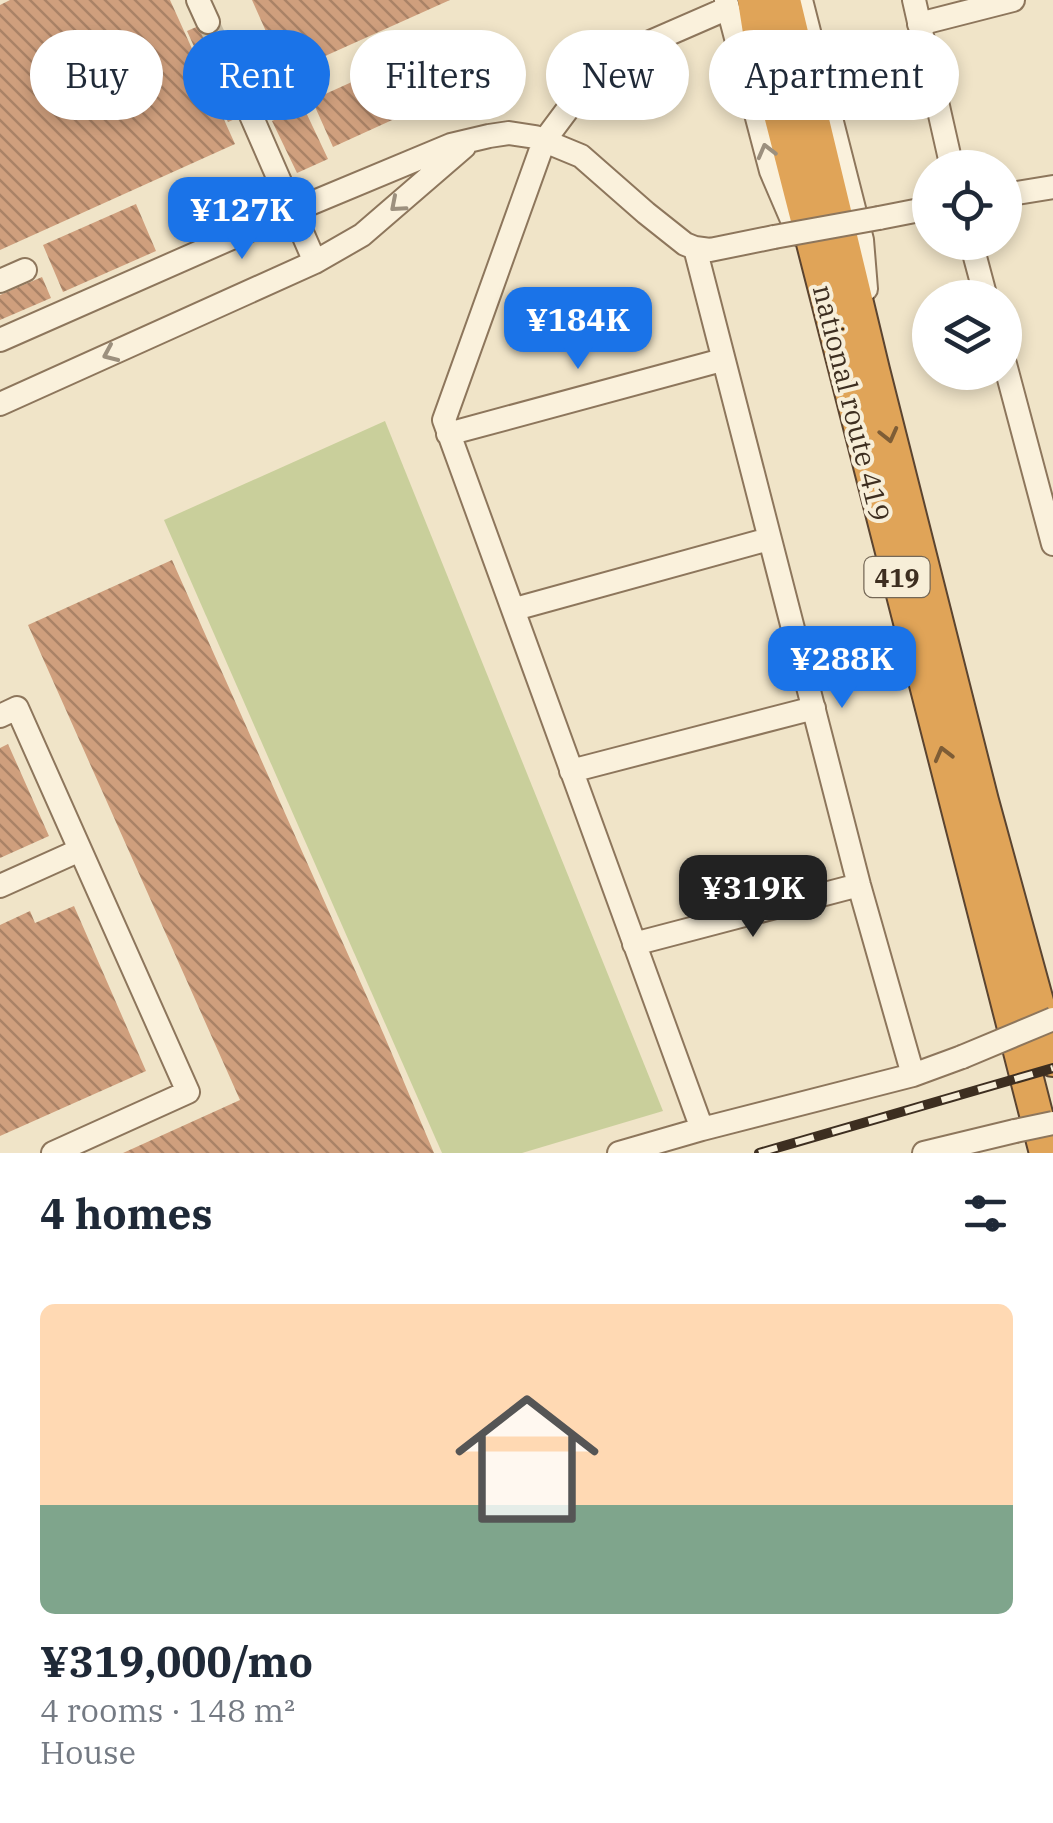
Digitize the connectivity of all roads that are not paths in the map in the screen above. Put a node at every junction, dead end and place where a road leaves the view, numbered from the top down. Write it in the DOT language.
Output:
graph roads {
  1 [pos="198,0"];
  2 [pos="784,0"];
  3 [pos="801,0"];
  4 [pos="914,0"];
  5 [pos="1013,0"];
  6 [pos="735,3"];
  7 [pos="208,22"];
  8 [pos="919,24"];
  9 [pos="253,120"];
  10 [pos="470,141"];
  11 [pos="544,141"];
  12 [pos="948,150"];
  13 [pos="1053,187"];
  14 [pos="1022,192"];
  15 [pos="294,210"];
  16 [pos="912,212"];
  17 [pos="695,248"];
  18 [pos="315,262"];
  19 [pos="25,270"];
  20 [pos="0,281"];
  21 [pos="0,340"];
  22 [pos="722,360"];
  23 [pos="873,370"];
  24 [pos="1012,390"];
  25 [pos="0,404"];
  26 [pos="448,434"];
  27 [pos="1053,443"];
  28 [pos="1029,450"];
  29 [pos="770,539"];
  30 [pos="1053,544"];
  31 [pos="515,609"];
  32 [pos="814,708"];
  33 [pos="0,716"];
  34 [pos="571,771"];
  35 [pos="969,804"];
  36 [pos="80,850"];
  37 [pos="0,886"];
  38 [pos="859,886"];
  39 [pos="634,944"];
  40 [pos="1053,988"];
  41 [pos="1053,1019"];
  42 [pos="1053,1060"];
  43 [pos="913,1075"];
  44 [pos="1053,1123"];
  45 [pos="702,1129"];
  46 [pos="1013,1143"];
  47 [pos="54,1153"];
  48 [pos="620,1153"];
  49 [pos="924,1153"];
  50 [pos="1046,1153"];
  1 -- 7 [label="street"];
  2 -- 23 [label="highway, national route 419 / 419"];
  3 -- 23 [label="street"];
  4 -- 8 [label="street"];
  5 -- 8 [label="street"];
  6 -- 11 [label="street"];
  35 -- 6 [label="highway, national route 419 / 419, one-way"];
  8 -- 12 [label="street"];
  9 -- 15 [label="street"];
  10 -- 11 [label="street"];
  10 -- 15 [label="street"];
  10 -- 18 [label="street, one-way"];
  11 -- 17 [label="street"];
  11 -- 26 [label="street"];
  13 -- 14 [label="street"];
  15 -- 18 [label="street"];
  15 -- 21 [label="street"];
  16 -- 17 [label="street, bridge"];
  17 -- 22 [label="street"];
  18 -- 25 [label="street, one-way"];
  19 -- 20 [label="street"];
  22 -- 26 [label="street"];
  22 -- 29 [label="street"];
  23 -- 35 [label="highway, national route 419 / 419, one-way"];
  24 -- 28 [label="street"];
  26 -- 31 [label="street"];
  27 -- 28 [label="street"];
  28 -- 30 [label="street"];
  29 -- 31 [label="street"];
  29 -- 32 [label="street"];
  31 -- 34 [label="street"];
  32 -- 34 [label="street"];
  32 -- 38 [label="street"];
  33 -- 36 [label="street"];
  34 -- 39 [label="street"];
  35 -- 40 [label="highway"];
  35 -- 42 [label="highway, national route 419 / 419"];
  35 -- 46 [label="highway"];
  35 -- 50 [label="highway, national route 419 / 419"];
  36 -- 37 [label="street"];
  36 -- 47 [label="street"];
  38 -- 39 [label="street"];
  38 -- 43 [label="street"];
  39 -- 45 [label="street"];
  41 -- 43 [label="street, bridge"];
  43 -- 45 [label="street"];
  44 -- 46 [label="street, bridge"];
  45 -- 48 [label="street"];
  46 -- 49 [label="street"];
}
